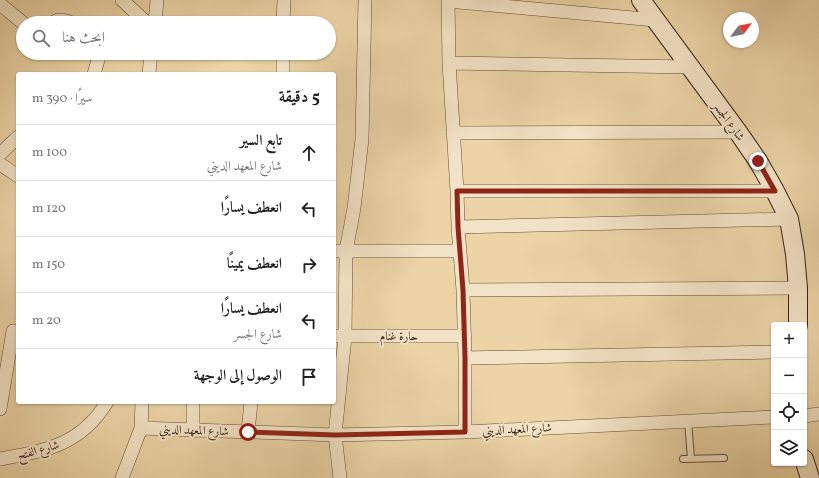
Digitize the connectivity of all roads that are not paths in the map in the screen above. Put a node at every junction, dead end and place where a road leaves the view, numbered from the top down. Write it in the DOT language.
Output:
graph roads {
  1 [pos="122,0"];
  2 [pos="157,0"];
  3 [pos="284,0"];
  4 [pos="365,0"];
  5 [pos="641,0"];
  6 [pos="448,1"];
  7 [pos="0,4"];
  8 [pos="139,16"];
  9 [pos="155,16"];
  10 [pos="284,16"];
  11 [pos="16,17"];
  12 [pos="655,20"];
  13 [pos="98,60"];
  14 [pos="151,60"];
  15 [pos="283,60"];
  16 [pos="449,63"];
  17 [pos="690,68"];
  18 [pos="95,72"];
  19 [pos="150,72"];
  20 [pos="283,72"];
  21 [pos="738,132"];
  22 [pos="453,133"];
  23 [pos="16,139"];
  24 [pos="0,154"];
  25 [pos="0,164"];
  26 [pos="16,175"];
  27 [pos="457,191"];
  28 [pos="775,191"];
  29 [pos="788,219"];
  30 [pos="458,227"];
  31 [pos="340,251"];
  32 [pos="460,251"];
  33 [pos="798,288"];
  34 [pos="463,290"];
  35 [pos="798,322"];
  36 [pos="13,331"];
  37 [pos="339,336"];
  38 [pos="464,336"];
  39 [pos="771,352"];
  40 [pos="465,358"];
  41 [pos="106,404"];
  42 [pos="142,404"];
  43 [pos="194,404"];
  44 [pos="251,404"];
  45 [pos="0,409"];
  46 [pos="819,414"];
  47 [pos="807,416"];
  48 [pos="771,417"];
  49 [pos="688,421"];
  50 [pos="141,428"];
  51 [pos="193,431"];
  52 [pos="248,432"];
  53 [pos="465,432"];
  54 [pos="335,435"];
  55 [pos="724,458"];
  56 [pos="0,459"];
  57 [pos="683,459"];
  58 [pos="691,459"];
  59 [pos="806,466"];
  60 [pos="122,478"];
  61 [pos="340,478"];
  62 [pos="810,478"];
  1 -- 8 [label="street"];
  2 -- 9 [label="street"];
  3 -- 10 [label="street"];
  4 -- 31 [label="street"];
  5 -- 12 [label="street, شارع الجسر"];
  6 -- 12 [label="street"];
  6 -- 16 [label="street"];
  7 -- 11 [label="street"];
  12 -- 17 [label="street, شارع الجسر"];
  13 -- 18 [label="street"];
  14 -- 19 [label="street"];
  15 -- 20 [label="street"];
  16 -- 17 [label="street"];
  16 -- 22 [label="street"];
  17 -- 21 [label="street, شارع الجسر"];
  21 -- 22 [label="street"];
  21 -- 28 [label="street, شارع الجسر"];
  22 -- 27 [label="street"];
  23 -- 24 [label="street"];
  25 -- 26 [label="street"];
  27 -- 28 [label="street"];
  27 -- 30 [label="street"];
  28 -- 29 [label="street, شارع الجسر"];
  29 -- 30 [label="street"];
  29 -- 33 [label="street, شارع الجسر"];
  30 -- 32 [label="street"];
  31 -- 32 [label="street"];
  31 -- 37 [label="street"];
  32 -- 34 [label="street"];
  33 -- 34 [label="street"];
  33 -- 35 [label="street, شارع الجسر"];
  34 -- 38 [label="street"];
  36 -- 45 [label="street"];
  37 -- 38 [label="street, حارة غنام"];
  37 -- 54 [label="street"];
  38 -- 40 [label="street"];
  39 -- 40 [label="street"];
  40 -- 53 [label="street"];
  41 -- 56 [label="street, شارع الفتح"];
  42 -- 50 [label="street"];
  43 -- 51 [label="street"];
  44 -- 52 [label="street"];
  46 -- 47 [label="street"];
  48 -- 49 [label="street, شارع المعهد الديني"];
  49 -- 53 [label="street, شارع المعهد الديني"];
  49 -- 58 [label="lane"];
  50 -- 51 [label="street, شارع المعهد الديني"];
  50 -- 60 [label="street"];
  51 -- 52 [label="street, شارع المعهد الديني"];
  52 -- 54 [label="street, شارع المعهد الديني"];
  53 -- 54 [label="street, شارع المعهد الديني"];
  54 -- 61 [label="street"];
  55 -- 58 [label="lane"];
  57 -- 58 [label="lane"];
  59 -- 62 [label="street"];
}
